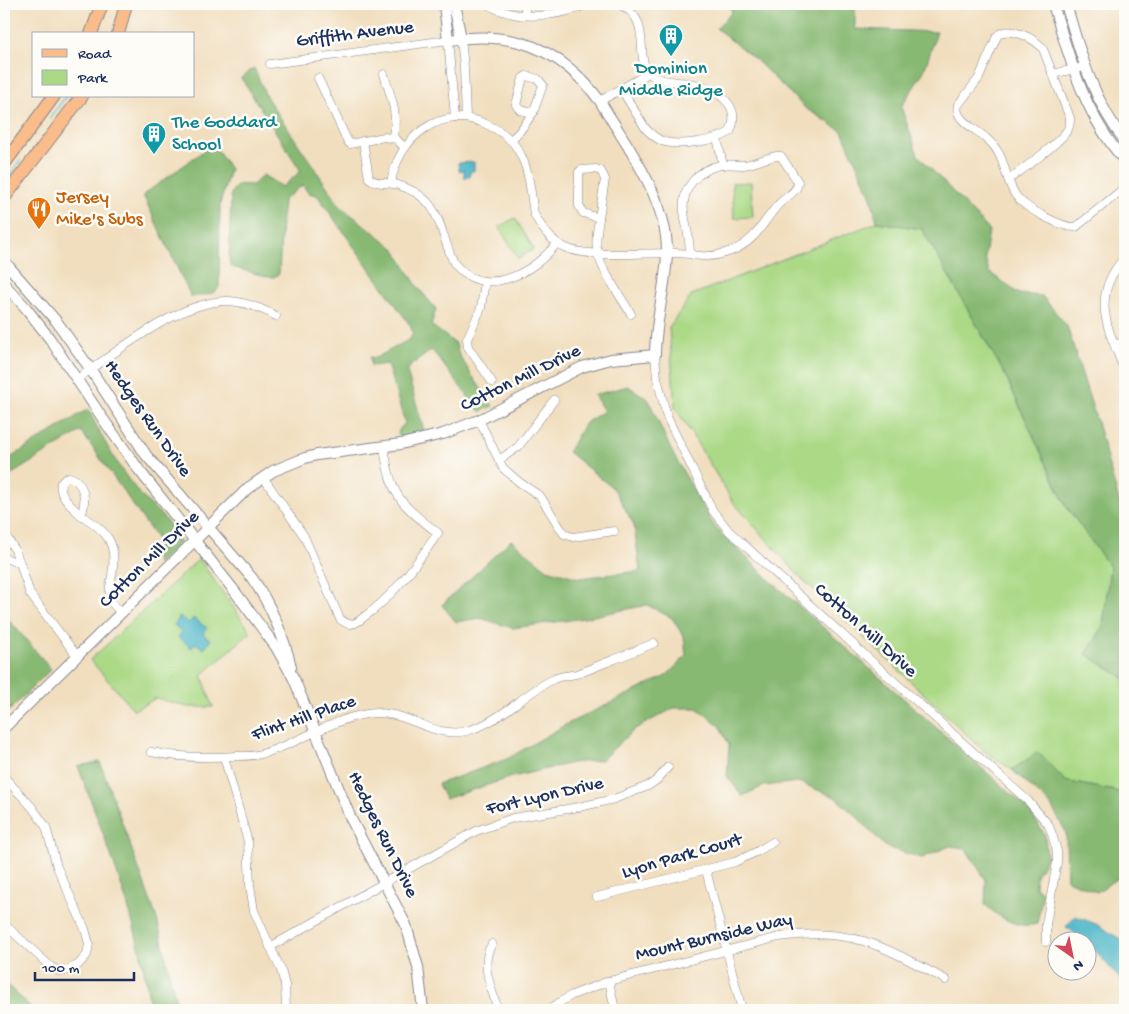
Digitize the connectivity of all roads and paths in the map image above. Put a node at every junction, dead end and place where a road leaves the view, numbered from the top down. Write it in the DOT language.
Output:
graph roads {
  1 [pos="102,4"];
  2 [pos="126,4"];
  3 [pos="444,4"];
  4 [pos="454,4"];
  5 [pos="487,4"];
  6 [pos="526,4"];
  7 [pos="588,4"];
  8 [pos="618,4"];
  9 [pos="1053,4"];
  10 [pos="1066,4"];
  11 [pos="524,15"];
  12 [pos="92,32"];
  13 [pos="119,32"];
  14 [pos="460,38"];
  15 [pos="448,40"];
  16 [pos="270,64"];
  17 [pos="1084,67"];
  18 [pos="1073,69"];
  19 [pos="649,73"];
  20 [pos="384,74"];
  21 [pos="1052,74"];
  22 [pos="318,78"];
  23 [pos="621,88"];
  24 [pos="53,98"];
  25 [pos="80,98"];
  26 [pos="600,101"];
  27 [pos="532,113"];
  28 [pos="454,118"];
  29 [pos="466,118"];
  30 [pos="392,138"];
  31 [pos="718,138"];
  32 [pos="511,140"];
  33 [pos="363,141"];
  34 [pos="1125,141"];
  35 [pos="404,147"];
  36 [pos="1125,161"];
  37 [pos="4,164"];
  38 [pos="723,165"];
  39 [pos="1009,179"];
  40 [pos="391,183"];
  41 [pos="1123,189"];
  42 [pos="4,198"];
  43 [pos="600,218"];
  44 [pos="557,243"];
  45 [pos="597,253"];
  46 [pos="667,253"];
  47 [pos="690,254"];
  48 [pos="1125,257"];
  49 [pos="4,261"];
  50 [pos="485,281"];
  51 [pos="4,284"];
  52 [pos="631,314"];
  53 [pos="276,316"];
  54 [pos="1125,341"];
  55 [pos="1115,345"];
  56 [pos="655,355"];
  57 [pos="90,370"];
  58 [pos="1125,371"];
  59 [pos="77,379"];
  60 [pos="492,382"];
  61 [pos="554,400"];
  62 [pos="479,420"];
  63 [pos="384,446"];
  64 [pos="499,460"];
  65 [pos="263,477"];
  66 [pos="166,479"];
  67 [pos="154,488"];
  68 [pos="81,515"];
  69 [pos="208,528"];
  70 [pos="614,531"];
  71 [pos="4,533"];
  72 [pos="196,541"];
  73 [pos="4,558"];
  74 [pos="20,563"];
  75 [pos="121,613"];
  76 [pos="654,644"];
  77 [pos="77,656"];
  78 [pos="294,679"];
  79 [pos="4,728"];
  80 [pos="315,731"];
  81 [pos="151,752"];
  82 [pos="224,757"];
  83 [pos="668,767"];
  84 [pos="4,777"];
  85 [pos="773,842"];
  86 [pos="706,870"];
  87 [pos="384,883"];
  88 [pos="597,897"];
  89 [pos="4,924"];
  90 [pos="1046,932"];
  91 [pos="492,944"];
  92 [pos="270,946"];
  93 [pos="726,950"];
  94 [pos="946,980"];
  95 [pos="609,981"];
  96 [pos="286,1010"];
  97 [pos="423,1010"];
  98 [pos="498,1010"];
  99 [pos="546,1010"];
  100 [pos="616,1010"];
  101 [pos="742,1010"];
  1 -- 12 [label="main road"];
  2 -- 13 [label="main road"];
  3 -- 15 [label="street"];
  4 -- 14 [label="street"];
  5 -- 11 [label="street"];
  6 -- 11 [label="street"];
  7 -- 11 [label="street"];
  8 -- 19 [label="street"];
  9 -- 18 [label="street"];
  10 -- 17 [label="street"];
  14 -- 15 [label="street, Griffith Avenue"];
  14 -- 26 [label="street, Griffith Avenue"];
  14 -- 29 [label="street"];
  15 -- 16 [label="street, Griffith Avenue"];
  15 -- 28 [label="street"];
  17 -- 18 [label="street"];
  17 -- 34 [label="street"];
  18 -- 21 [label="street"];
  18 -- 36 [label="street"];
  19 -- 23 [label="street"];
  19 -- 31 [label="street"];
  20 -- 30 [label="street"];
  21 -- 39 [label="street"];
  21 -- 39 [label="street"];
  22 -- 33 [label="street"];
  23 -- 26 [label="street"];
  23 -- 31 [label="street"];
  24 -- 37 [label="main road"];
  25 -- 42 [label="main road"];
  26 -- 46 [label="street, Griffith Avenue"];
  27 -- 27 [label="street"];
  27 -- 32 [label="street"];
  28 -- 29 [label="street"];
  28 -- 35 [label="street"];
  29 -- 32 [label="street"];
  30 -- 33 [label="street"];
  30 -- 35 [label="street"];
  31 -- 38 [label="street"];
  32 -- 44 [label="street"];
  33 -- 40 [label="street"];
  35 -- 40 [label="street"];
  38 -- 47 [label="street"];
  38 -- 47 [label="street"];
  39 -- 41 [label="street"];
  40 -- 50 [label="street"];
  43 -- 43 [label="street"];
  43 -- 45 [label="street"];
  44 -- 45 [label="street"];
  44 -- 50 [label="street"];
  45 -- 46 [label="street"];
  45 -- 52 [label="street"];
  46 -- 47 [label="street"];
  46 -- 56 [label="street, Griffith Avenue"];
  48 -- 55 [label="street"];
  49 -- 57 [label="street, Hedges Run Drive"];
  50 -- 60 [label="street"];
  51 -- 59 [label="street, Hedges Run Drive"];
  53 -- 57 [label="street"];
  54 -- 55 [label="street"];
  55 -- 58 [label="street"];
  56 -- 62 [label="street, Cotton Mill Drive"];
  56 -- 90 [label="street, Cotton Mill Drive"];
  57 -- 59 [label="street"];
  57 -- 66 [label="street, Hedges Run Drive"];
  59 -- 67 [label="street, Hedges Run Drive"];
  61 -- 64 [label="street"];
  62 -- 63 [label="street, Cotton Mill Drive"];
  62 -- 64 [label="street"];
  63 -- 65 [label="street, Cotton Mill Drive"];
  63 -- 65 [label="street"];
  64 -- 70 [label="street"];
  65 -- 69 [label="street, Cotton Mill Drive"];
  66 -- 67 [label="street"];
  66 -- 69 [label="street, Hedges Run Drive"];
  67 -- 72 [label="street, Hedges Run Drive"];
  68 -- 68 [label="street"];
  68 -- 75 [label="street"];
  69 -- 72 [label="street, Cotton Mill Drive"];
  69 -- 78 [label="street, Hedges Run Drive"];
  71 -- 74 [label="street"];
  72 -- 75 [label="street, Cotton Mill Drive"];
  72 -- 78 [label="street, Hedges Run Drive"];
  73 -- 74 [label="street"];
  74 -- 77 [label="street"];
  75 -- 77 [label="street, Cotton Mill Drive"];
  76 -- 80 [label="street, Flint Hill Place"];
  77 -- 79 [label="street, Cotton Mill Drive"];
  78 -- 80 [label="street, Hedges Run Drive"];
  80 -- 82 [label="street, Flint Hill Place"];
  80 -- 87 [label="street, Hedges Run Drive"];
  81 -- 82 [label="street, Flint Hill Place"];
  82 -- 92 [label="street"];
  83 -- 87 [label="street, Fort Lyon Drive"];
  84 -- 89 [label="street"];
  85 -- 86 [label="street, Lyon Park Court"];
  86 -- 88 [label="street, Lyon Park Court"];
  86 -- 93 [label="street"];
  87 -- 92 [label="street, Fort Lyon Drive"];
  87 -- 97 [label="street, Hedges Run Drive"];
  91 -- 98 [label="street"];
  92 -- 96 [label="street"];
  93 -- 94 [label="street, Mount Burnside Way"];
  93 -- 95 [label="street, Mount Burnside Way"];
  93 -- 101 [label="street"];
  95 -- 99 [label="street, Mount Burnside Way"];
  95 -- 100 [label="street"];
}
